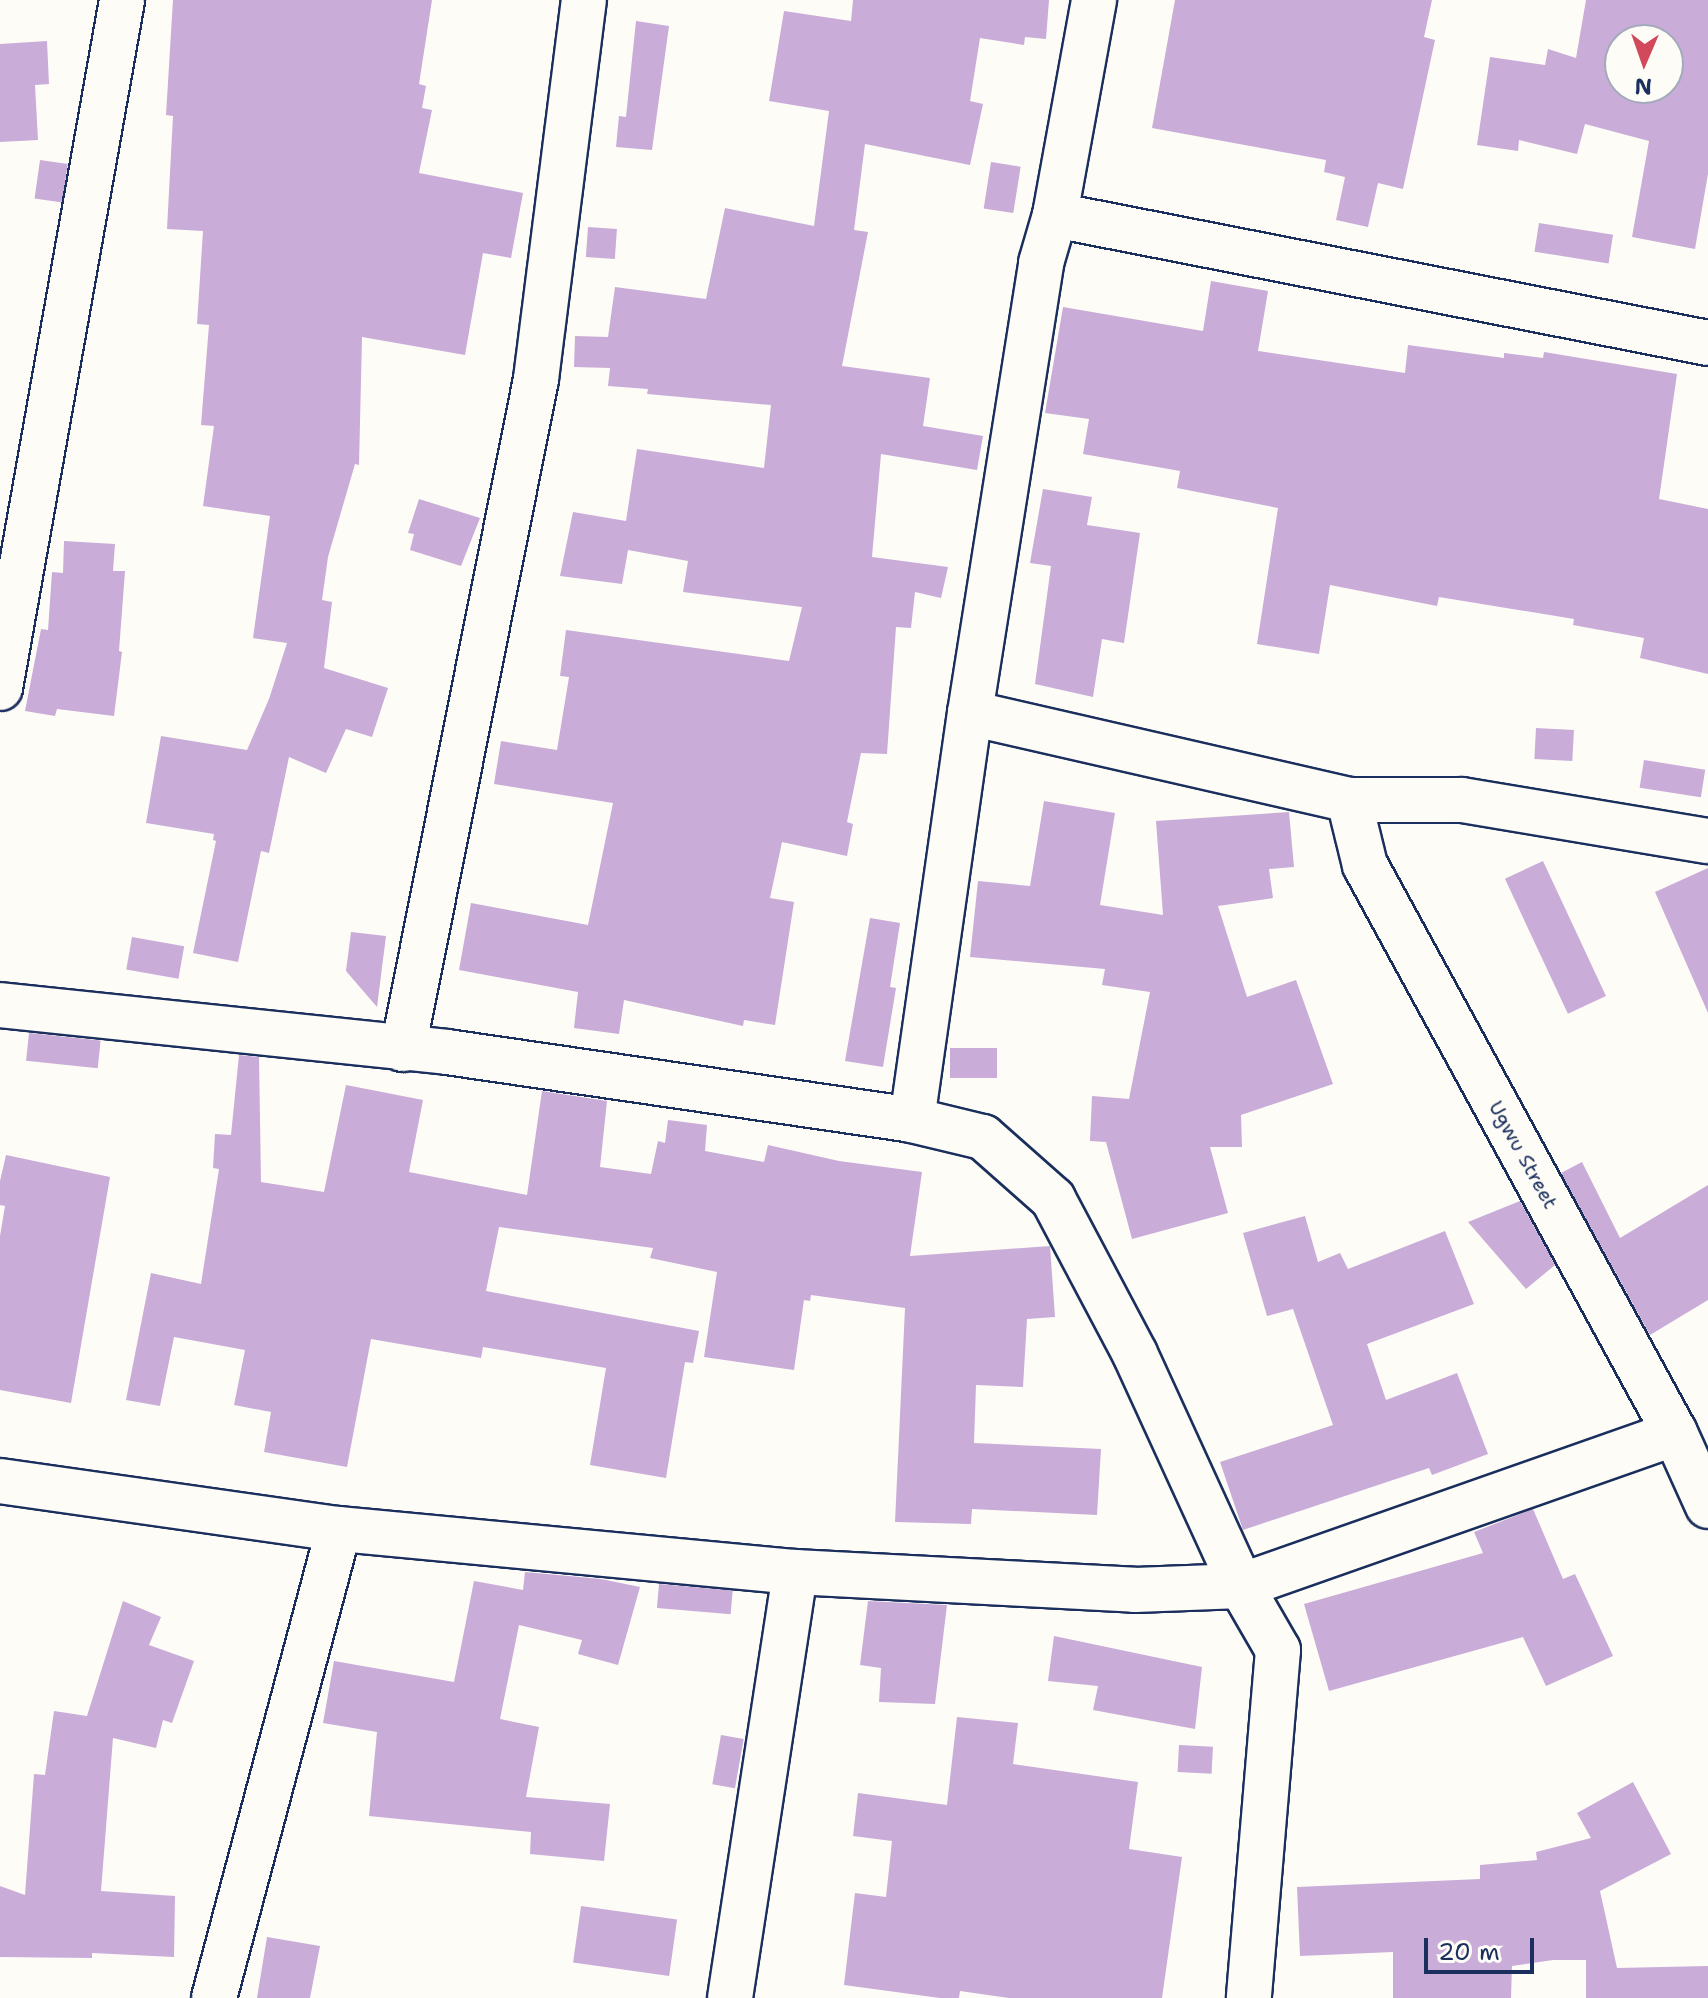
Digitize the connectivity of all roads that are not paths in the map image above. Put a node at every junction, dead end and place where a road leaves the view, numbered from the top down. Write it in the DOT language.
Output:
graph roads {
  1 [pos="122,0"];
  2 [pos="584,0"];
  3 [pos="1094,0"];
  4 [pos="1055,215"];
  5 [pos="1708,343"];
  6 [pos="0,688"];
  7 [pos="970,713"];
  8 [pos="1349,800"];
  9 [pos="1708,841"];
  10 [pos="0,1005"];
  11 [pos="403,1049"];
  12 [pos="912,1120"];
  13 [pos="1675,1433"];
  14 [pos="0,1481"];
  15 [pos="1708,1506"];
  16 [pos="339,1529"];
  17 [pos="795,1572"];
  18 [pos="1241,1586"];
  19 [pos="214,1998"];
  20 [pos="730,1998"];
  21 [pos="1249,1998"];
  1 -- 6 [label="street"];
  2 -- 11 [label="street"];
  3 -- 4 [label="street"];
  4 -- 5 [label="street"];
  4 -- 7 [label="street"];
  7 -- 8 [label="street"];
  7 -- 12 [label="street"];
  8 -- 9 [label="street"];
  8 -- 13 [label="street, Ugwu Street"];
  10 -- 11 [label="street"];
  11 -- 12 [label="street"];
  12 -- 18 [label="street"];
  13 -- 15 [label="street, Ugwu Street"];
  13 -- 18 [label="street"];
  14 -- 16 [label="street"];
  16 -- 17 [label="street"];
  16 -- 19 [label="street"];
  17 -- 18 [label="street"];
  17 -- 20 [label="street"];
  18 -- 21 [label="street"];
}
